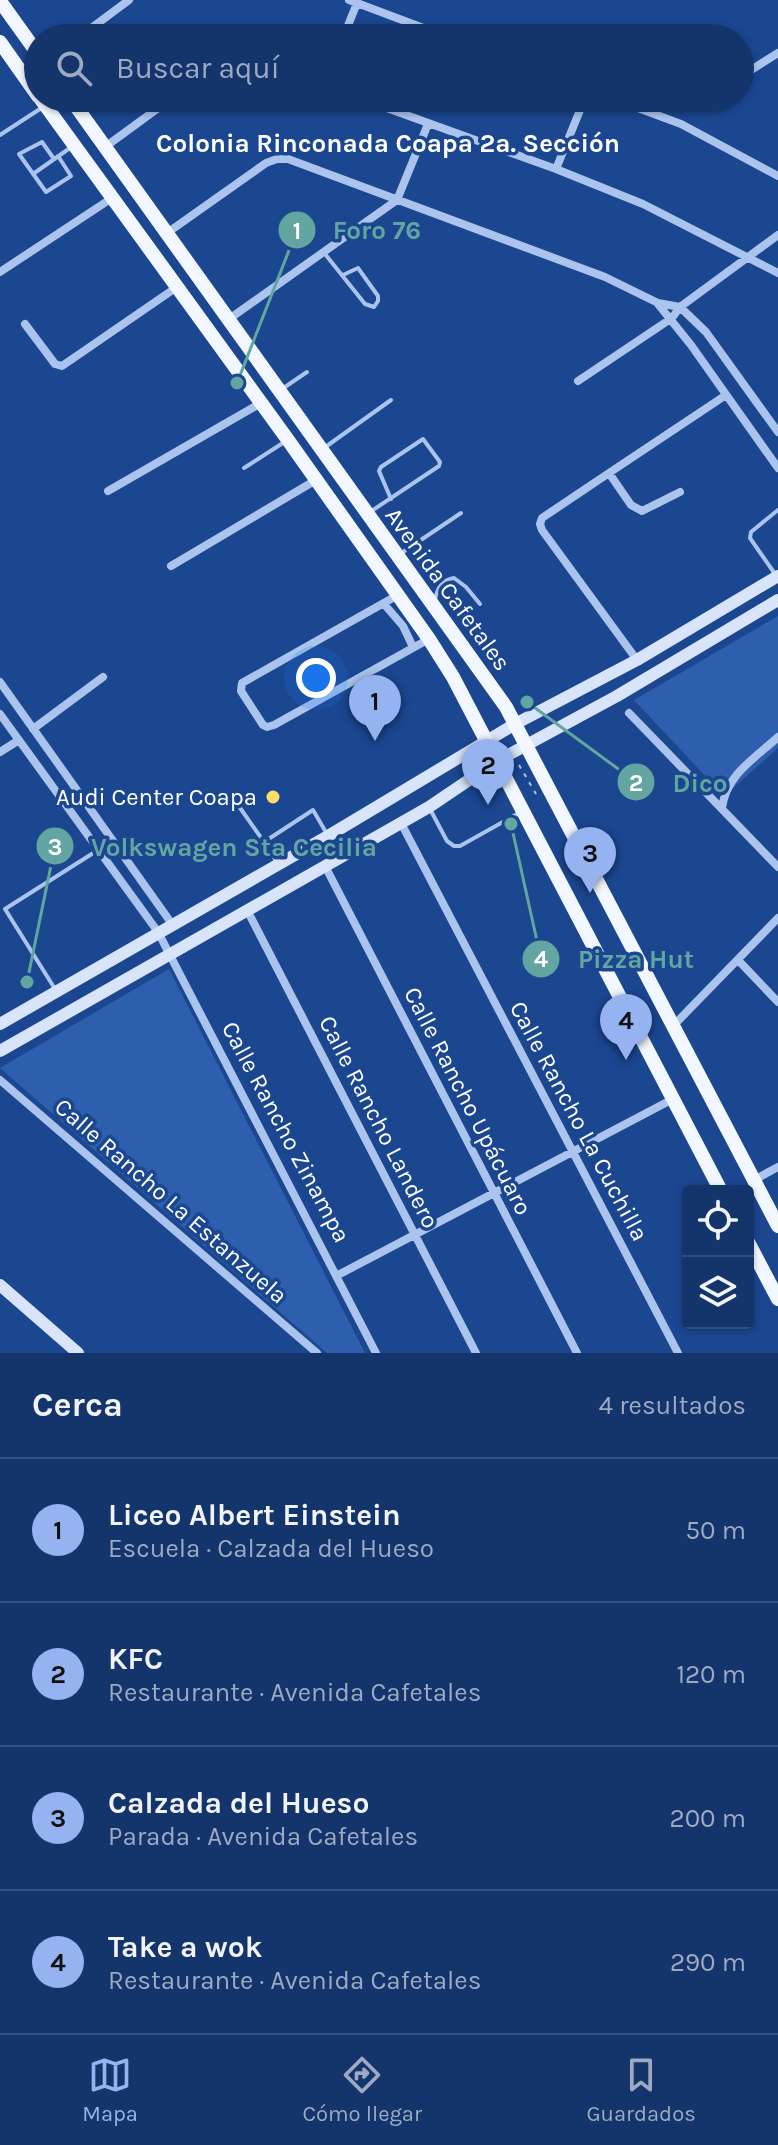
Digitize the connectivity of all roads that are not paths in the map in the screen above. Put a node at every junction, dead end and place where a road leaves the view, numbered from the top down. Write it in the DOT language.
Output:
graph roads {
  1 [pos="129,0"];
  2 [pos="0,1"];
  3 [pos="353,2"];
  4 [pos="97,24"];
  5 [pos="347,24"];
  6 [pos="412,24"];
  7 [pos="24,34"];
  8 [pos="0,42"];
  9 [pos="778,53"];
  10 [pos="754,68"];
  11 [pos="24,76"];
  12 [pos="27,112"];
  13 [pos="50,112"];
  14 [pos="80,112"];
  15 [pos="153,112"];
  16 [pos="396,112"];
  17 [pos="579,112"];
  18 [pos="649,112"];
  19 [pos="428,124"];
  20 [pos="0,135"];
  21 [pos="74,144"];
  22 [pos="105,147"];
  23 [pos="56,157"];
  24 [pos="556,169"];
  25 [pos="33,174"];
  26 [pos="778,176"];
  27 [pos="112,198"];
  28 [pos="397,200"];
  29 [pos="167,233"];
  30 [pos="778,235"];
  31 [pos="324,253"];
  32 [pos="747,257"];
  33 [pos="0,272"];
  34 [pos="777,273"];
  35 [pos="343,275"];
  36 [pos="177,287"];
  37 [pos="658,303"];
  38 [pos="680,307"];
  39 [pos="672,318"];
  40 [pos="229,319"];
  41 [pos="25,324"];
  42 [pos="307,372"];
  43 [pos="578,381"];
  44 [pos="280,390"];
  45 [pos="726,395"];
  46 [pos="391,400"];
  47 [pos="261,403"];
  48 [pos="778,432"];
  49 [pos="288,440"];
  50 [pos="322,449"];
  51 [pos="244,468"];
  52 [pos="778,468"];
  53 [pos="609,473"];
  54 [pos="316,480"];
  55 [pos="108,491"];
  56 [pos="680,492"];
  57 [pos="391,499"];
  58 [pos="778,510"];
  59 [pos="461,513"];
  60 [pos="367,515"];
  61 [pos="397,556"];
  62 [pos="171,566"];
  63 [pos="778,576"];
  64 [pos="391,600"];
  65 [pos="778,600"];
  66 [pos="480,604"];
  67 [pos="436,610"];
  68 [pos="421,643"];
  69 [pos="637,660"];
  70 [pos="103,677"];
  71 [pos="0,682"];
  72 [pos="629,713"];
  73 [pos="0,714"];
  74 [pos="515,724"];
  75 [pos="3,725"];
  76 [pos="33,729"];
  77 [pos="778,737"];
  78 [pos="19,740"];
  79 [pos="487,741"];
  80 [pos="526,745"];
  81 [pos="0,752"];
  82 [pos="497,761"];
  83 [pos="238,805"];
  84 [pos="429,807"];
  85 [pos="722,808"];
  86 [pos="523,811"];
  87 [pos="401,823"];
  88 [pos="328,836"];
  89 [pos="264,842"];
  90 [pos="98,850"];
  91 [pos="278,864"];
  92 [pos="325,866"];
  93 [pos="778,867"];
  94 [pos="133,869"];
  95 [pos="119,879"];
  96 [pos="247,910"];
  97 [pos="778,918"];
  98 [pos="172,924"];
  99 [pos="158,932"];
  100 [pos="170,953"];
  101 [pos="738,960"];
  102 [pos="56,991"];
  103 [pos="778,1002"];
  104 [pos="0,1024"];
  105 [pos="673,1026"];
  106 [pos="0,1051"];
  107 [pos="0,1080"];
  108 [pos="673,1099"];
  109 [pos="573,1152"];
  110 [pos="778,1167"];
  111 [pos="754,1180"];
  112 [pos="718,1185"];
  113 [pos="494,1194"];
  114 [pos="778,1226"];
  115 [pos="415,1235"];
  116 [pos="754,1253"];
  117 [pos="338,1275"];
  118 [pos="1,1288"];
  119 [pos="778,1299"];
  120 [pos="78,1353"];
  121 [pos="317,1353"];
  122 [pos="376,1353"];
  123 [pos="476,1353"];
  124 [pos="577,1353"];
  125 [pos="678,1353"];
  1 -- 4 [label="street"];
  2 -- 7 [label="main road"];
  3 -- 5 [label="street"];
  3 -- 6 [label="street"];
  8 -- 11 [label="main road, Avenida Cafetales"];
  9 -- 10 [label="street"];
  12 -- 20 [label="lane"];
  13 -- 21 [label="main road, Avenida Cafetales"];
  14 -- 22 [label="main road, Avenida Cafetales"];
  15 -- 22 [label="street"];
  16 -- 19 [label="street"];
  17 -- 24 [label="street"];
  18 -- 26 [label="street"];
  19 -- 24 [label="street"];
  19 -- 28 [label="street"];
  21 -- 23 [label="lane"];
  21 -- 27 [label="main road, Avenida Cafetales"];
  22 -- 29 [label="main road, Avenida Cafetales"];
  23 -- 25 [label="lane"];
  23 -- 25 [label="lane"];
  23 -- 25 [label="lane"];
  24 -- 32 [label="street"];
  27 -- 33 [label="street"];
  27 -- 36 [label="main road, Avenida Cafetales"];
  28 -- 29 [label="street"];
  28 -- 31 [label="street"];
  28 -- 37 [label="street"];
  29 -- 40 [label="main road, Avenida Cafetales"];
  30 -- 32 [label="street"];
  31 -- 35 [label="lane"];
  31 -- 40 [label="street"];
  32 -- 34 [label="street"];
  32 -- 38 [label="street"];
  35 -- 35 [label="lane"];
  36 -- 41 [label="street"];
  36 -- 47 [label="main road, Avenida Cafetales"];
  37 -- 38 [label="street"];
  37 -- 39 [label="street"];
  38 -- 39 [label="street"];
  38 -- 48 [label="street"];
  39 -- 43 [label="street"];
  39 -- 45 [label="street"];
  40 -- 44 [label="main road, Avenida Cafetales"];
  42 -- 44 [label="lane"];
  44 -- 50 [label="main road, Avenida Cafetales"];
  45 -- 52 [label="street"];
  45 -- 53 [label="street"];
  46 -- 50 [label="lane"];
  47 -- 49 [label="main road, Avenida Cafetales"];
  47 -- 55 [label="street"];
  49 -- 51 [label="lane"];
  49 -- 54 [label="main road, Avenida Cafetales"];
  50 -- 60 [label="main road, Avenida Cafetales"];
  53 -- 56 [label="street"];
  53 -- 69 [label="street"];
  54 -- 62 [label="street"];
  54 -- 64 [label="main road, Avenida Cafetales"];
  57 -- 57 [label="lane"];
  57 -- 60 [label="lane"];
  58 -- 63 [label="lane"];
  59 -- 61 [label="lane"];
  60 -- 61 [label="main road, Avenida Cafetales"];
  61 -- 67 [label="main road, Avenida Cafetales"];
  63 -- 69 [label="main road"];
  64 -- 68 [label="main road, Avenida Cafetales"];
  64 -- 68 [label="street"];
  65 -- 80 [label="main road"];
  66 -- 67 [label="lane"];
  67 -- 74 [label="main road, Avenida Cafetales"];
  68 -- 79 [label="main road, Avenida Cafetales"];
  69 -- 74 [label="main road"];
  70 -- 76 [label="street"];
  71 -- 76 [label="street"];
  72 -- 85 [label="street"];
  73 -- 75 [label="street, Calle Rancho Zinampa"];
  74 -- 79 [label="main road"];
  74 -- 80 [label="main road, Avenida Cafetales"];
  75 -- 78 [label="street, Calle Rancho Zinampa"];
  76 -- 94 [label="street"];
  77 -- 85 [label="street"];
  78 -- 81 [label="street"];
  78 -- 90 [label="street, Calle Rancho Zinampa"];
  79 -- 82 [label="main road, Avenida Cafetales"];
  79 -- 88 [label="main road"];
  80 -- 82 [label="main road"];
  80 -- 105 [label="main road, Avenida Cafetales"];
  82 -- 84 [label="main road"];
  82 -- 86 [label="main road, Avenida Cafetales"];
  83 -- 89 [label="lane"];
  84 -- 86 [label="lane"];
  84 -- 87 [label="main road"];
  85 -- 93 [label="street"];
  86 -- 108 [label="main road, Avenida Cafetales"];
  87 -- 92 [label="main road"];
  87 -- 109 [label="street, Calle Rancho La Cuchilla"];
  88 -- 89 [label="lane"];
  88 -- 91 [label="main road"];
  89 -- 91 [label="lane"];
  90 -- 95 [label="street, Calle Rancho Zinampa"];
  90 -- 102 [label="lane"];
  91 -- 98 [label="main road"];
  92 -- 96 [label="main road"];
  92 -- 113 [label="street, Calle Rancho Upácuaro"];
  94 -- 95 [label="street"];
  94 -- 98 [label="street"];
  95 -- 99 [label="street, Calle Rancho Zinampa"];
  96 -- 100 [label="main road"];
  96 -- 115 [label="street, Calle Rancho Landero"];
  97 -- 101 [label="street"];
  98 -- 99 [label="main road"];
  99 -- 100 [label="street, Calle Rancho Zinampa"];
  99 -- 102 [label="main road"];
  100 -- 106 [label="main road"];
  100 -- 117 [label="street, Calle Rancho Zinampa"];
  101 -- 103 [label="street"];
  101 -- 105 [label="street"];
  102 -- 104 [label="main road"];
  105 -- 111 [label="main road, Avenida Cafetales"];
  107 -- 121 [label="street, Calle Rancho La Estanzuela"];
  108 -- 109 [label="street"];
  108 -- 112 [label="main road, Avenida Cafetales"];
  109 -- 113 [label="street"];
  109 -- 125 [label="street, Calle Rancho La Cuchilla"];
  110 -- 111 [label="street"];
  111 -- 114 [label="main road, Avenida Cafetales"];
  113 -- 115 [label="street"];
  113 -- 124 [label="street, Calle Rancho Upácuaro"];
  115 -- 117 [label="street"];
  115 -- 123 [label="street, Calle Rancho Landero"];
  116 -- 119 [label="main road"];
  117 -- 122 [label="street, Calle Rancho Zinampa"];
  118 -- 120 [label="main road"];
}
